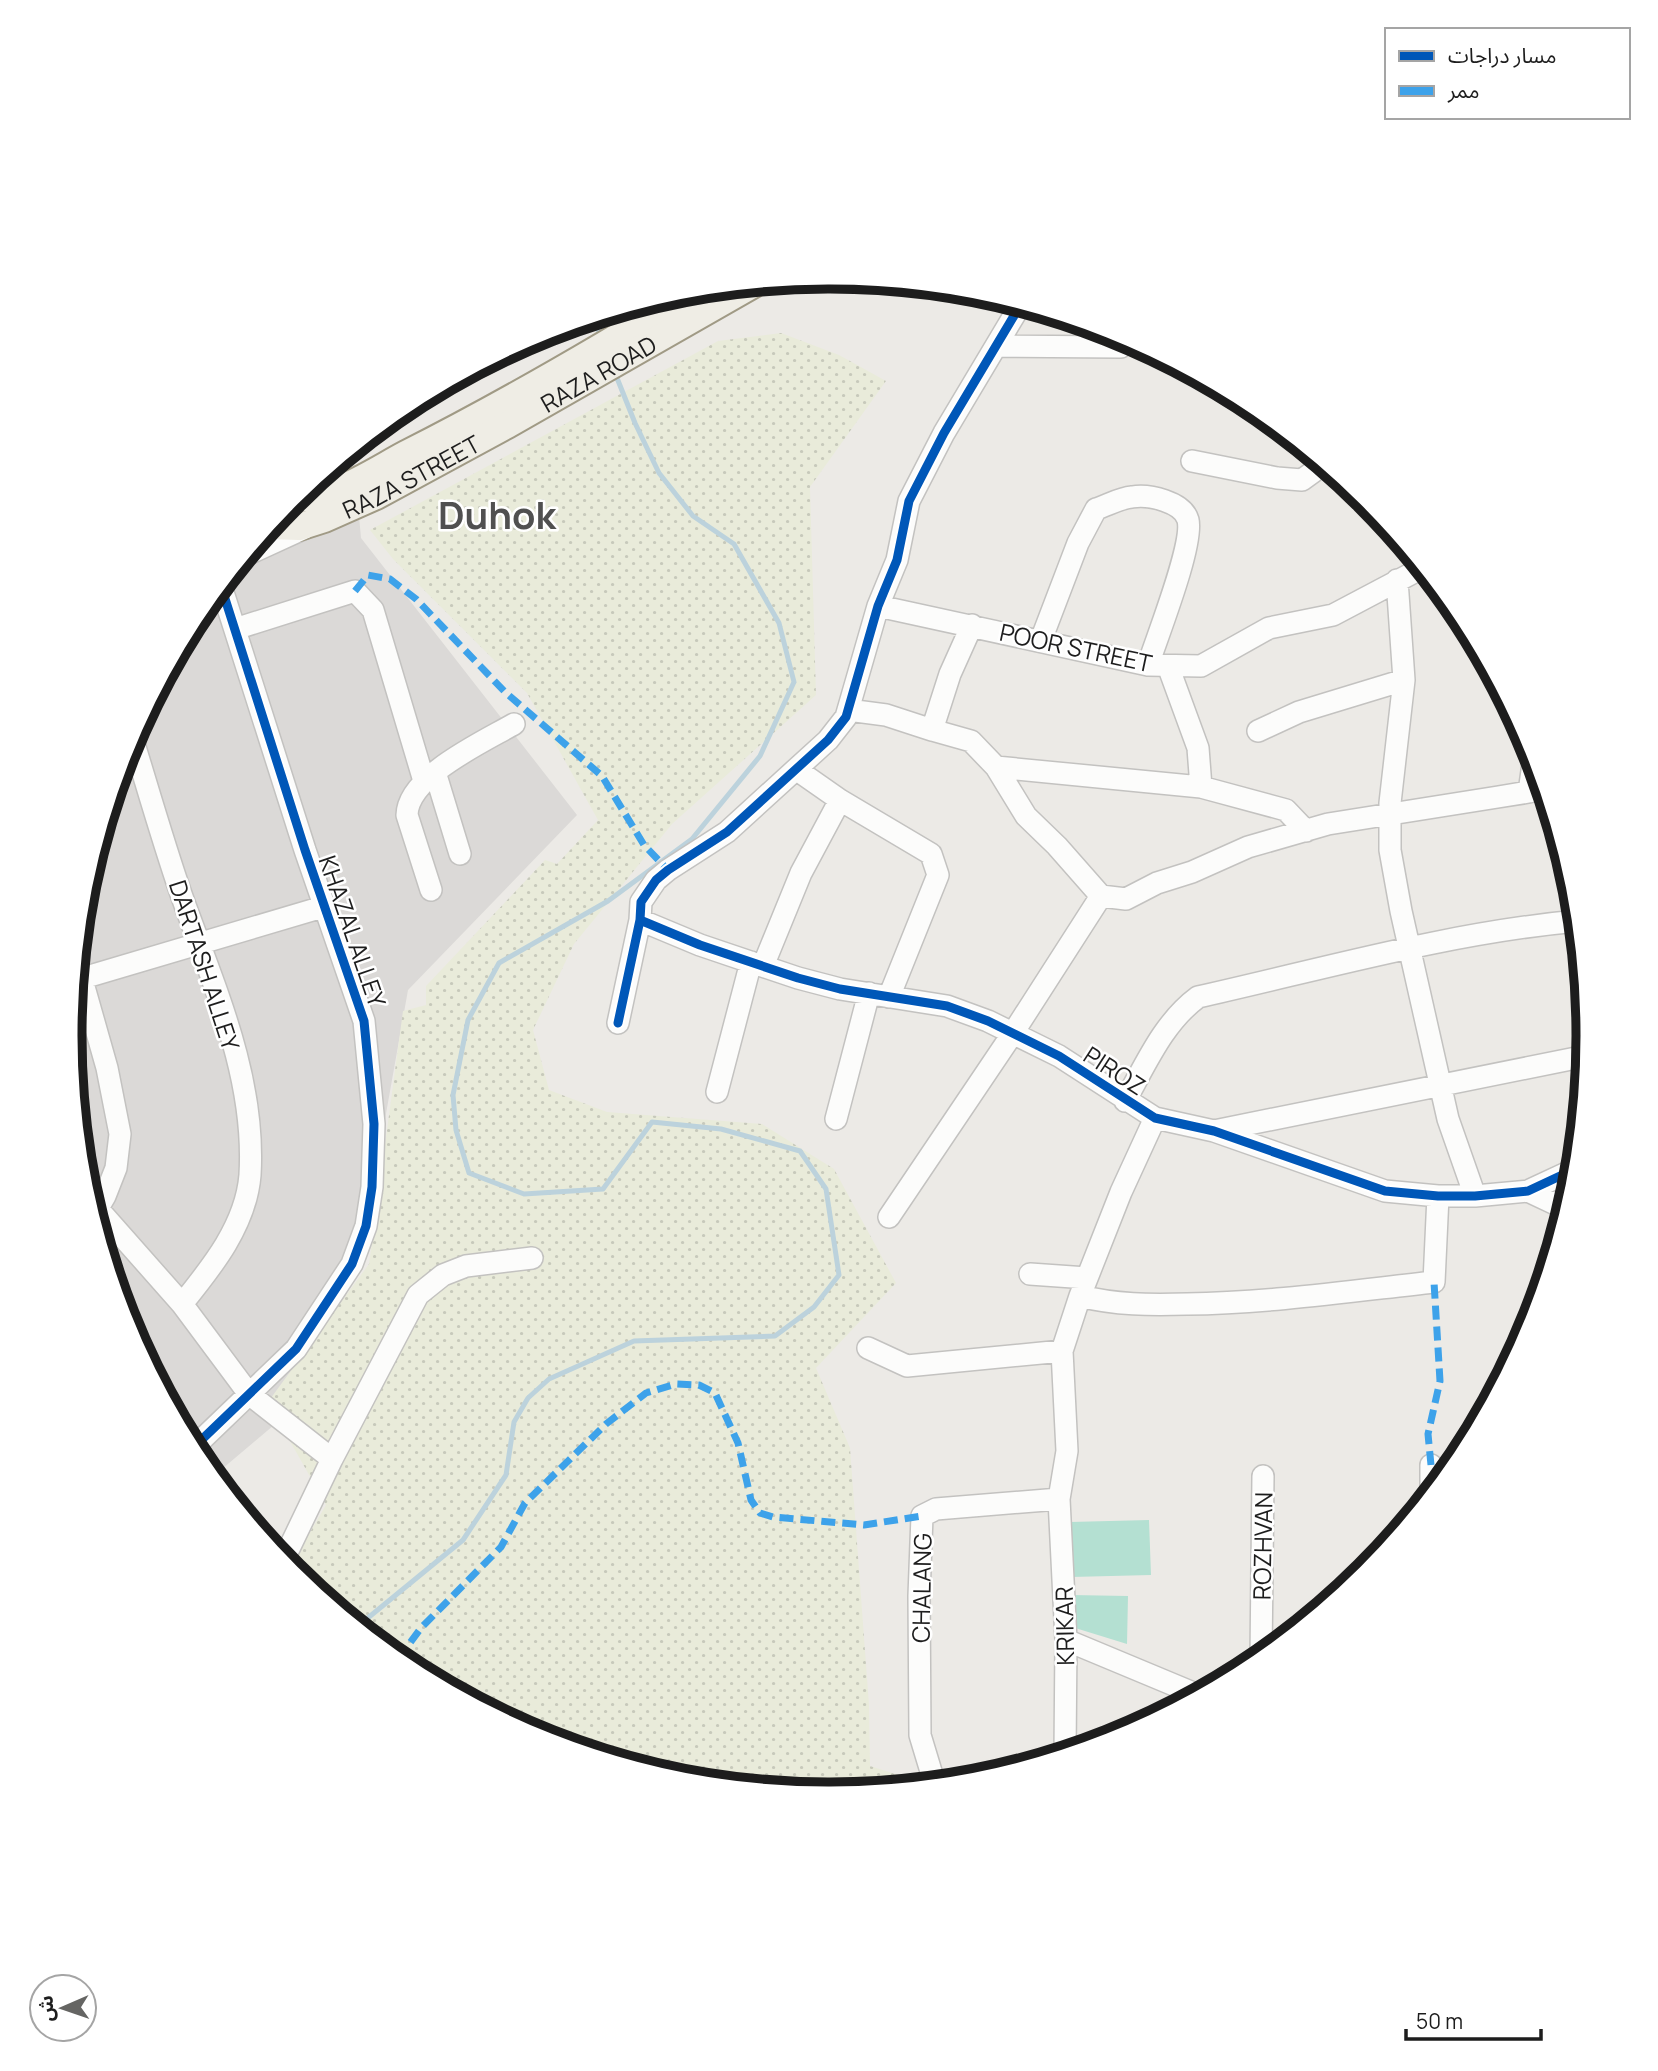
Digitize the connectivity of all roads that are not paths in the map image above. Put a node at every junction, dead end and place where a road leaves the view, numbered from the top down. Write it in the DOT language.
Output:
graph roads {
  1 [pos="688,303"];
  2 [pos="1016,313"];
  3 [pos="997,346"];
  4 [pos="1117,347"];
  5 [pos="504,416"];
  6 [pos="1192,461"];
  7 [pos="1315,469"];
  8 [pos="312,497"];
  9 [pos="328,518"];
  10 [pos="282,528"];
  11 [pos="265,546"];
  12 [pos="1414,572"];
  13 [pos="1397,580"];
  14 [pos="225,598"];
  15 [pos="878,606"];
  16 [pos="972,625"];
  17 [pos="235,629"];
  18 [pos="1041,640"];
  19 [pos="1158,665"];
  20 [pos="1404,680"];
  21 [pos="848,710"];
  22 [pos="514,724"];
  23 [pos="932,730"];
  24 [pos="1258,730"];
  25 [pos="137,754"];
  26 [pos="996,767"];
  27 [pos="797,770"];
  28 [pos="429,776"];
  29 [pos="1200,787"];
  30 [pos="1534,789"];
  31 [pos="840,800"];
  32 [pos="1390,814"];
  33 [pos="1306,831"];
  34 [pos="460,854"];
  35 [pos="431,890"];
  36 [pos="1101,896"];
  37 [pos="326,906"];
  38 [pos="640,919"];
  39 [pos="1566,922"];
  40 [pos="200,944"];
  41 [pos="1409,948"];
  42 [pos="757,964"];
  43 [pos="86,969"];
  44 [pos="84,985"];
  45 [pos="879,995"];
  46 [pos="618,1023"];
  47 [pos="1013,1033"];
  48 [pos="1575,1058"];
  49 [pos="1440,1084"];
  50 [pos="717,1092"];
  51 [pos="1125,1101"];
  52 [pos="1155,1118"];
  53 [pos="836,1119"];
  54 [pos="1214,1131"];
  55 [pos="1562,1175"];
  56 [pos="1528,1191"];
  57 [pos="1438,1196"];
  58 [pos="1475,1196"];
  59 [pos="101,1200"];
  60 [pos="1556,1204"];
  61 [pos="889,1217"];
  62 [pos="107,1223"];
  63 [pos="532,1258"];
  64 [pos="1030,1274"];
  65 [pos="1084,1287"];
  66 [pos="182,1304"];
  67 [pos="868,1348"];
  68 [pos="1062,1351"];
  69 [pos="249,1394"];
  70 [pos="202,1440"];
  71 [pos="332,1459"];
  72 [pos="1431,1465"];
  73 [pos="1263,1476"];
  74 [pos="1431,1476"];
  75 [pos="1059,1499"];
  76 [pos="289,1551"];
  77 [pos="1066,1640"];
  78 [pos="1261,1644"];
  79 [pos="1187,1690"];
  80 [pos="1065,1744"];
  81 [pos="932,1775"];
  1 -- 5 [label="main road, RAZA ROAD"];
  2 -- 3 [label="street"];
  3 -- 4 [label="street"];
  3 -- 15 [label="street"];
  5 -- 8 [label="main road, RAZA STREET"];
  5 -- 9 [label="main road, RAZA STREET"];
  6 -- 7 [label="street"];
  9 -- 10 [label="main road, RAZA STREET"];
  9 -- 11 [label="street"];
  12 -- 13 [label="street, POOR STREET"];
  13 -- 19 [label="street, POOR STREET"];
  13 -- 20 [label="street"];
  14 -- 17 [label="street, KHAZAL ALLEY"];
  15 -- 16 [label="street, POOR STREET"];
  15 -- 21 [label="street"];
  16 -- 18 [label="street, POOR STREET"];
  16 -- 23 [label="street"];
  17 -- 28 [label="street"];
  17 -- 37 [label="street, KHAZAL ALLEY"];
  18 -- 19 [label="street, POOR STREET"];
  18 -- 19 [label="street"];
  19 -- 29 [label="street"];
  20 -- 24 [label="street"];
  20 -- 32 [label="street"];
  21 -- 23 [label="street"];
  21 -- 27 [label="street"];
  22 -- 28 [label="street"];
  23 -- 26 [label="street"];
  25 -- 40 [label="street, DARTASH ALLEY"];
  26 -- 29 [label="street"];
  26 -- 36 [label="street"];
  27 -- 31 [label="street"];
  27 -- 38 [label="street"];
  28 -- 34 [label="street"];
  28 -- 35 [label="street"];
  29 -- 33 [label="street"];
  30 -- 32 [label="street"];
  31 -- 42 [label="street"];
  31 -- 45 [label="street"];
  32 -- 33 [label="street"];
  32 -- 41 [label="street"];
  33 -- 36 [label="street"];
  36 -- 47 [label="street"];
  37 -- 40 [label="street"];
  37 -- 69 [label="street, KHAZAL ALLEY"];
  38 -- 42 [label="street, PIROZ"];
  38 -- 46 [label="street"];
  39 -- 41 [label="street"];
  40 -- 43 [label="street"];
  40 -- 66 [label="street, DARTASH ALLEY"];
  41 -- 49 [label="street"];
  41 -- 51 [label="street"];
  42 -- 45 [label="street, PIROZ"];
  42 -- 50 [label="street"];
  44 -- 59 [label="street"];
  45 -- 47 [label="street, PIROZ"];
  45 -- 53 [label="street"];
  47 -- 51 [label="street, PIROZ"];
  47 -- 61 [label="street"];
  48 -- 49 [label="street"];
  49 -- 54 [label="street"];
  49 -- 58 [label="street"];
  51 -- 52 [label="street, PIROZ"];
  52 -- 54 [label="street, PIROZ"];
  52 -- 65 [label="street"];
  54 -- 57 [label="street, PIROZ"];
  55 -- 56 [label="street, PIROZ"];
  56 -- 58 [label="street, PIROZ"];
  56 -- 60 [label="street"];
  57 -- 58 [label="street, PIROZ"];
  57 -- 65 [label="street"];
  62 -- 66 [label="street"];
  63 -- 71 [label="street"];
  64 -- 65 [label="street"];
  65 -- 68 [label="street"];
  66 -- 69 [label="street"];
  67 -- 68 [label="street"];
  68 -- 75 [label="street, KRIKAR"];
  69 -- 70 [label="street, KHAZAL ALLEY"];
  69 -- 71 [label="street"];
  71 -- 76 [label="street"];
  72 -- 74 [label="street"];
  73 -- 78 [label="street, ROZHVAN"];
  75 -- 77 [label="street, KRIKAR"];
  75 -- 81 [label="street, CHALANG"];
  77 -- 79 [label="street"];
  77 -- 80 [label="street, KRIKAR"];
}
